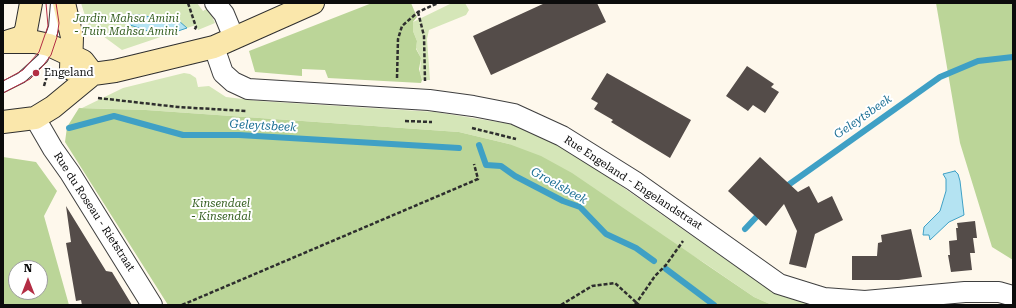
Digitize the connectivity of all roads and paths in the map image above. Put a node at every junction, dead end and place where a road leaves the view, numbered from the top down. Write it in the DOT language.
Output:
graph roads {
  1 [pos="31,3"];
  2 [pos="56,3"];
  3 [pos="64,3"];
  4 [pos="188,3"];
  5 [pos="214,3"];
  6 [pos="313,3"];
  7 [pos="438,3"];
  8 [pos="418,12"];
  9 [pos="193,33"];
  10 [pos="234,38"];
  11 [pos="6,42"];
  12 [pos="49,45"];
  13 [pos="214,47"];
  14 [pos="72,56"];
  15 [pos="94,74"];
  16 [pos="397,85"];
  17 [pos="425,85"];
  18 [pos="3,87"];
  19 [pos="68,94"];
  20 [pos="94,97"];
  21 [pos="247,111"];
  22 [pos="35,118"];
  23 [pos="398,120"];
  24 [pos="3,122"];
  25 [pos="435,123"];
  26 [pos="471,127"];
  27 [pos="520,140"];
  28 [pos="474,164"];
  29 [pos="676,237"];
  30 [pos="683,241"];
  31 [pos="689,246"];
  32 [pos="1013,296"];
  33 [pos="637,304"];
  34 [pos="152,305"];
  35 [pos="182,305"];
  36 [pos="561,305"];
  1 -- 11 [label="main road"];
  2 -- 12 [label="lane"];
  3 -- 14 [label="main road"];
  4 -- 9 [label="path"];
  5 -- 10 [label="street"];
  6 -- 10 [label="main road"];
  7 -- 8 [label="path"];
  8 -- 16 [label="path"];
  8 -- 17 [label="path"];
  10 -- 13 [label="main road"];
  11 -- 12 [label="main road"];
  12 -- 14 [label="main road"];
  12 -- 18 [label="lane"];
  13 -- 15 [label="main road"];
  13 -- 32 [label="street, Rue Engeland - Engelandstraat"];
  14 -- 15 [label="main road"];
  14 -- 19 [label="main road"];
  15 -- 19 [label="main road"];
  19 -- 22 [label="main road"];
  20 -- 21 [label="path"];
  22 -- 24 [label="main road"];
  22 -- 34 [label="street, Rue du Roseau - Rietstraat"];
  23 -- 25 [label="path"];
  26 -- 27 [label="path"];
  28 -- 35 [label="path"];
  29 -- 30 [label="path"];
  30 -- 31 [label="path"];
  30 -- 33 [label="path"];
  33 -- 36 [label="path"];
}
